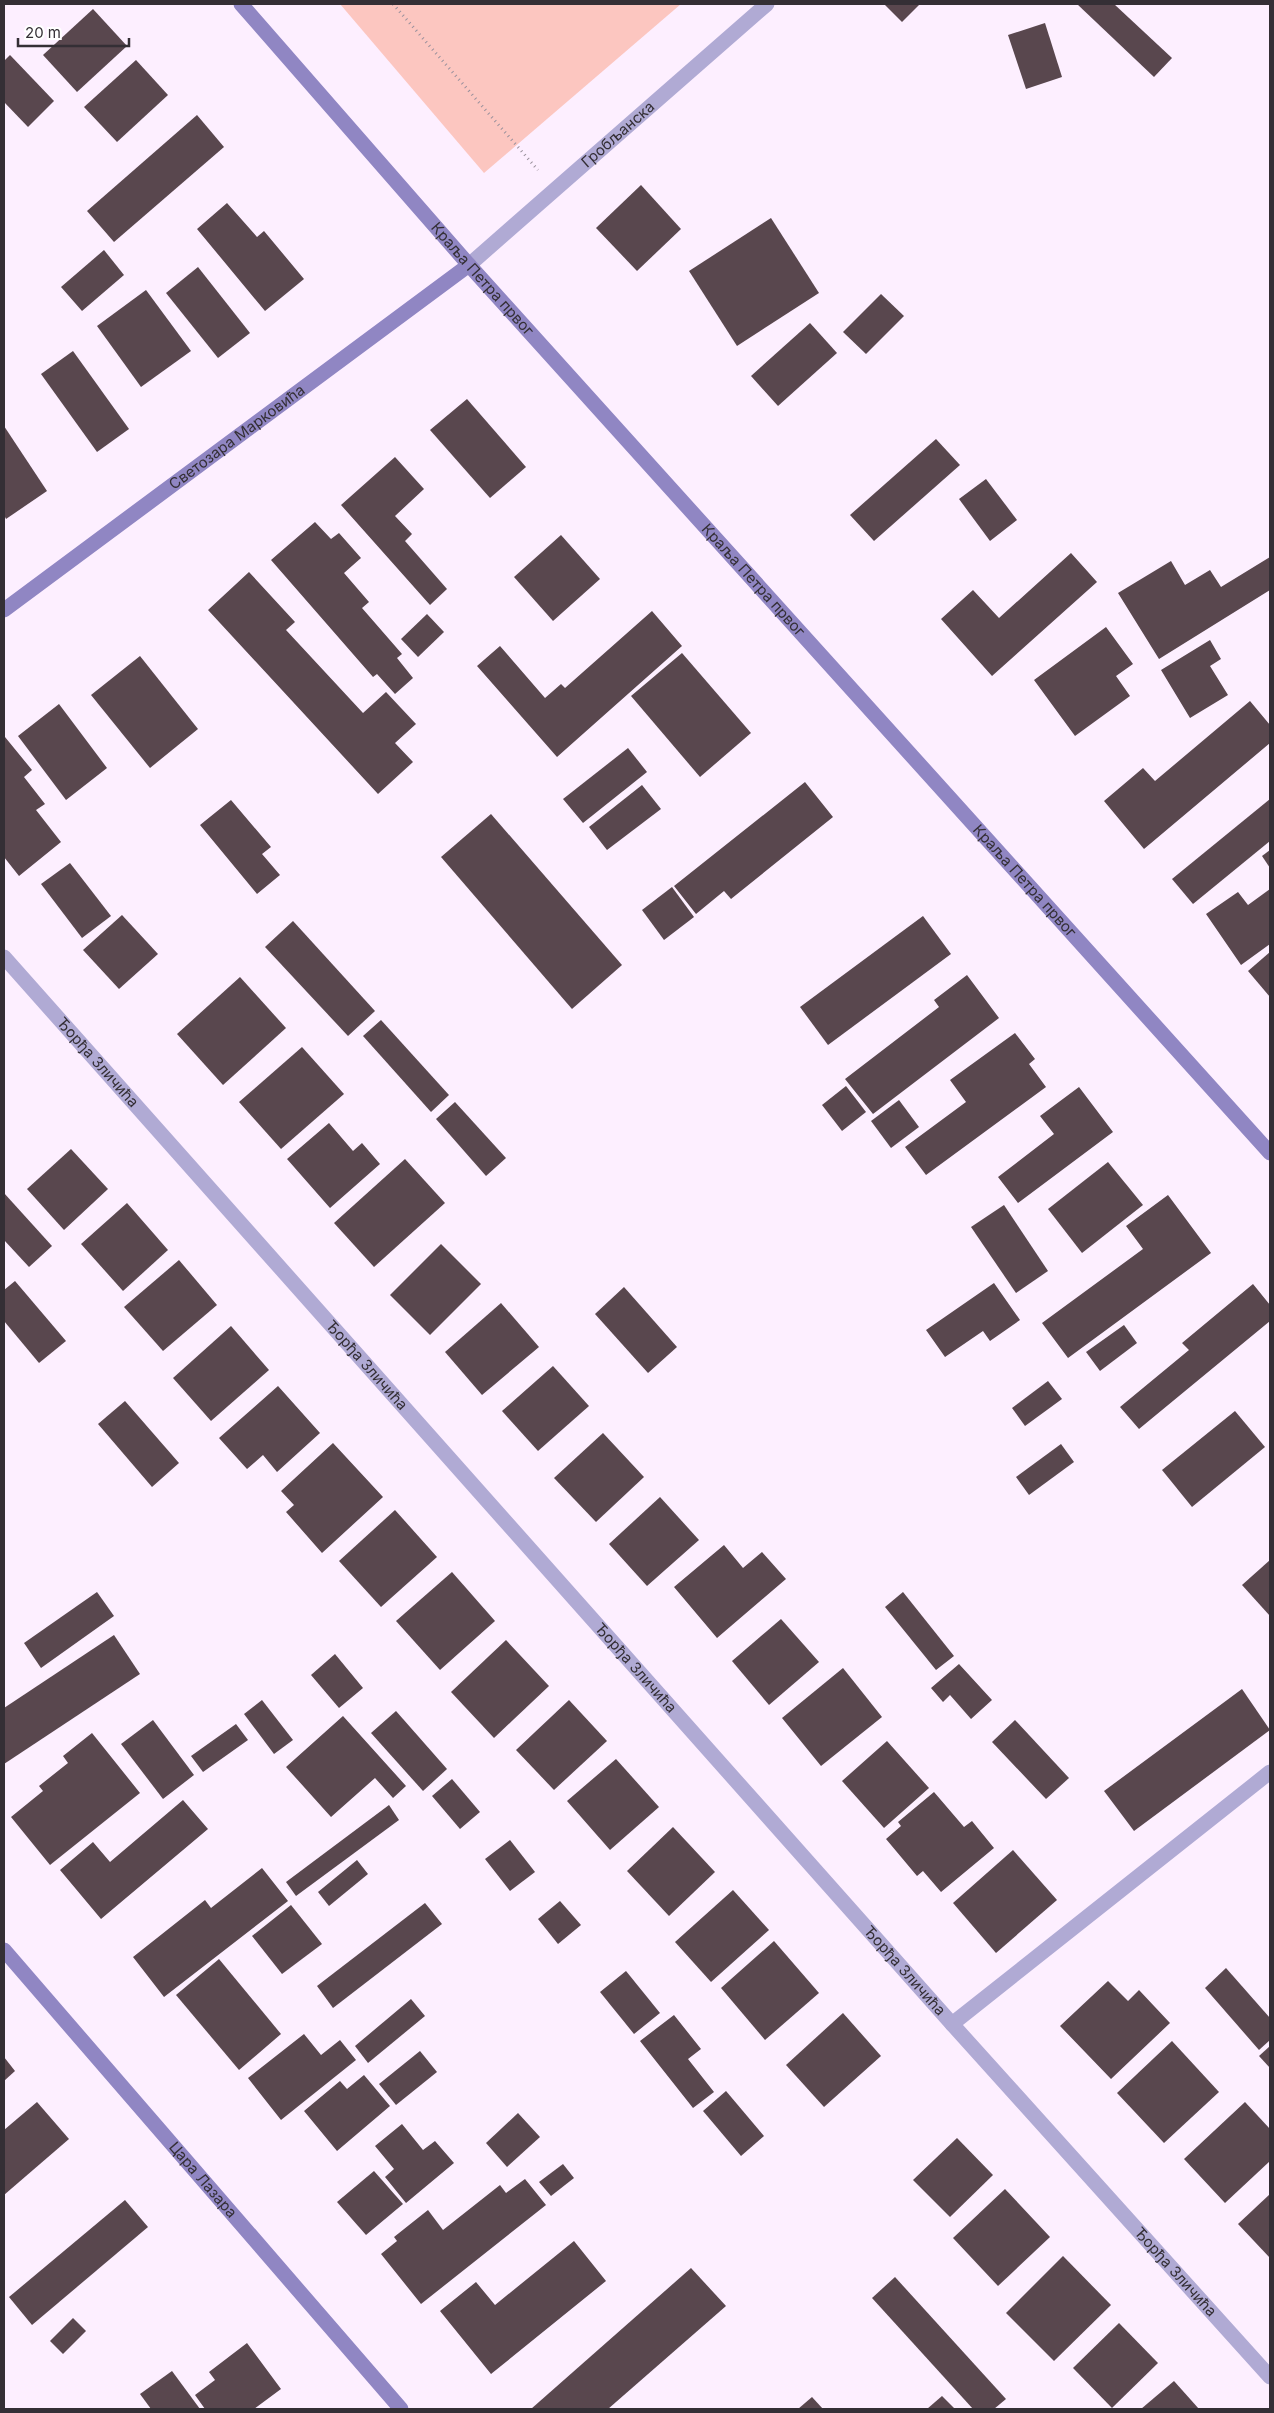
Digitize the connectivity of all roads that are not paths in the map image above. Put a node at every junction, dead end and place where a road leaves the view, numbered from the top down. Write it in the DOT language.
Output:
graph roads {
  1 [pos="241,4"];
  2 [pos="767,4"];
  3 [pos="469,265"];
  4 [pos="4,610"];
  5 [pos="4,957"];
  6 [pos="1270,1154"];
  7 [pos="1270,1772"];
  8 [pos="4,1950"];
  9 [pos="952,2024"];
  10 [pos="1270,2377"];
  11 [pos="401,2409"];
  1 -- 3 [label="main road, Краља Петра првог"];
  2 -- 3 [label="street, Гробљанска"];
  3 -- 4 [label="main road, Светозара Марковића"];
  3 -- 6 [label="main road, Краља Петра првог"];
  5 -- 9 [label="street, Ђорђа Зличића"];
  7 -- 9 [label="street"];
  8 -- 11 [label="main road, Цара Лазара"];
  9 -- 10 [label="street, Ђорђа Зличића"];
}
